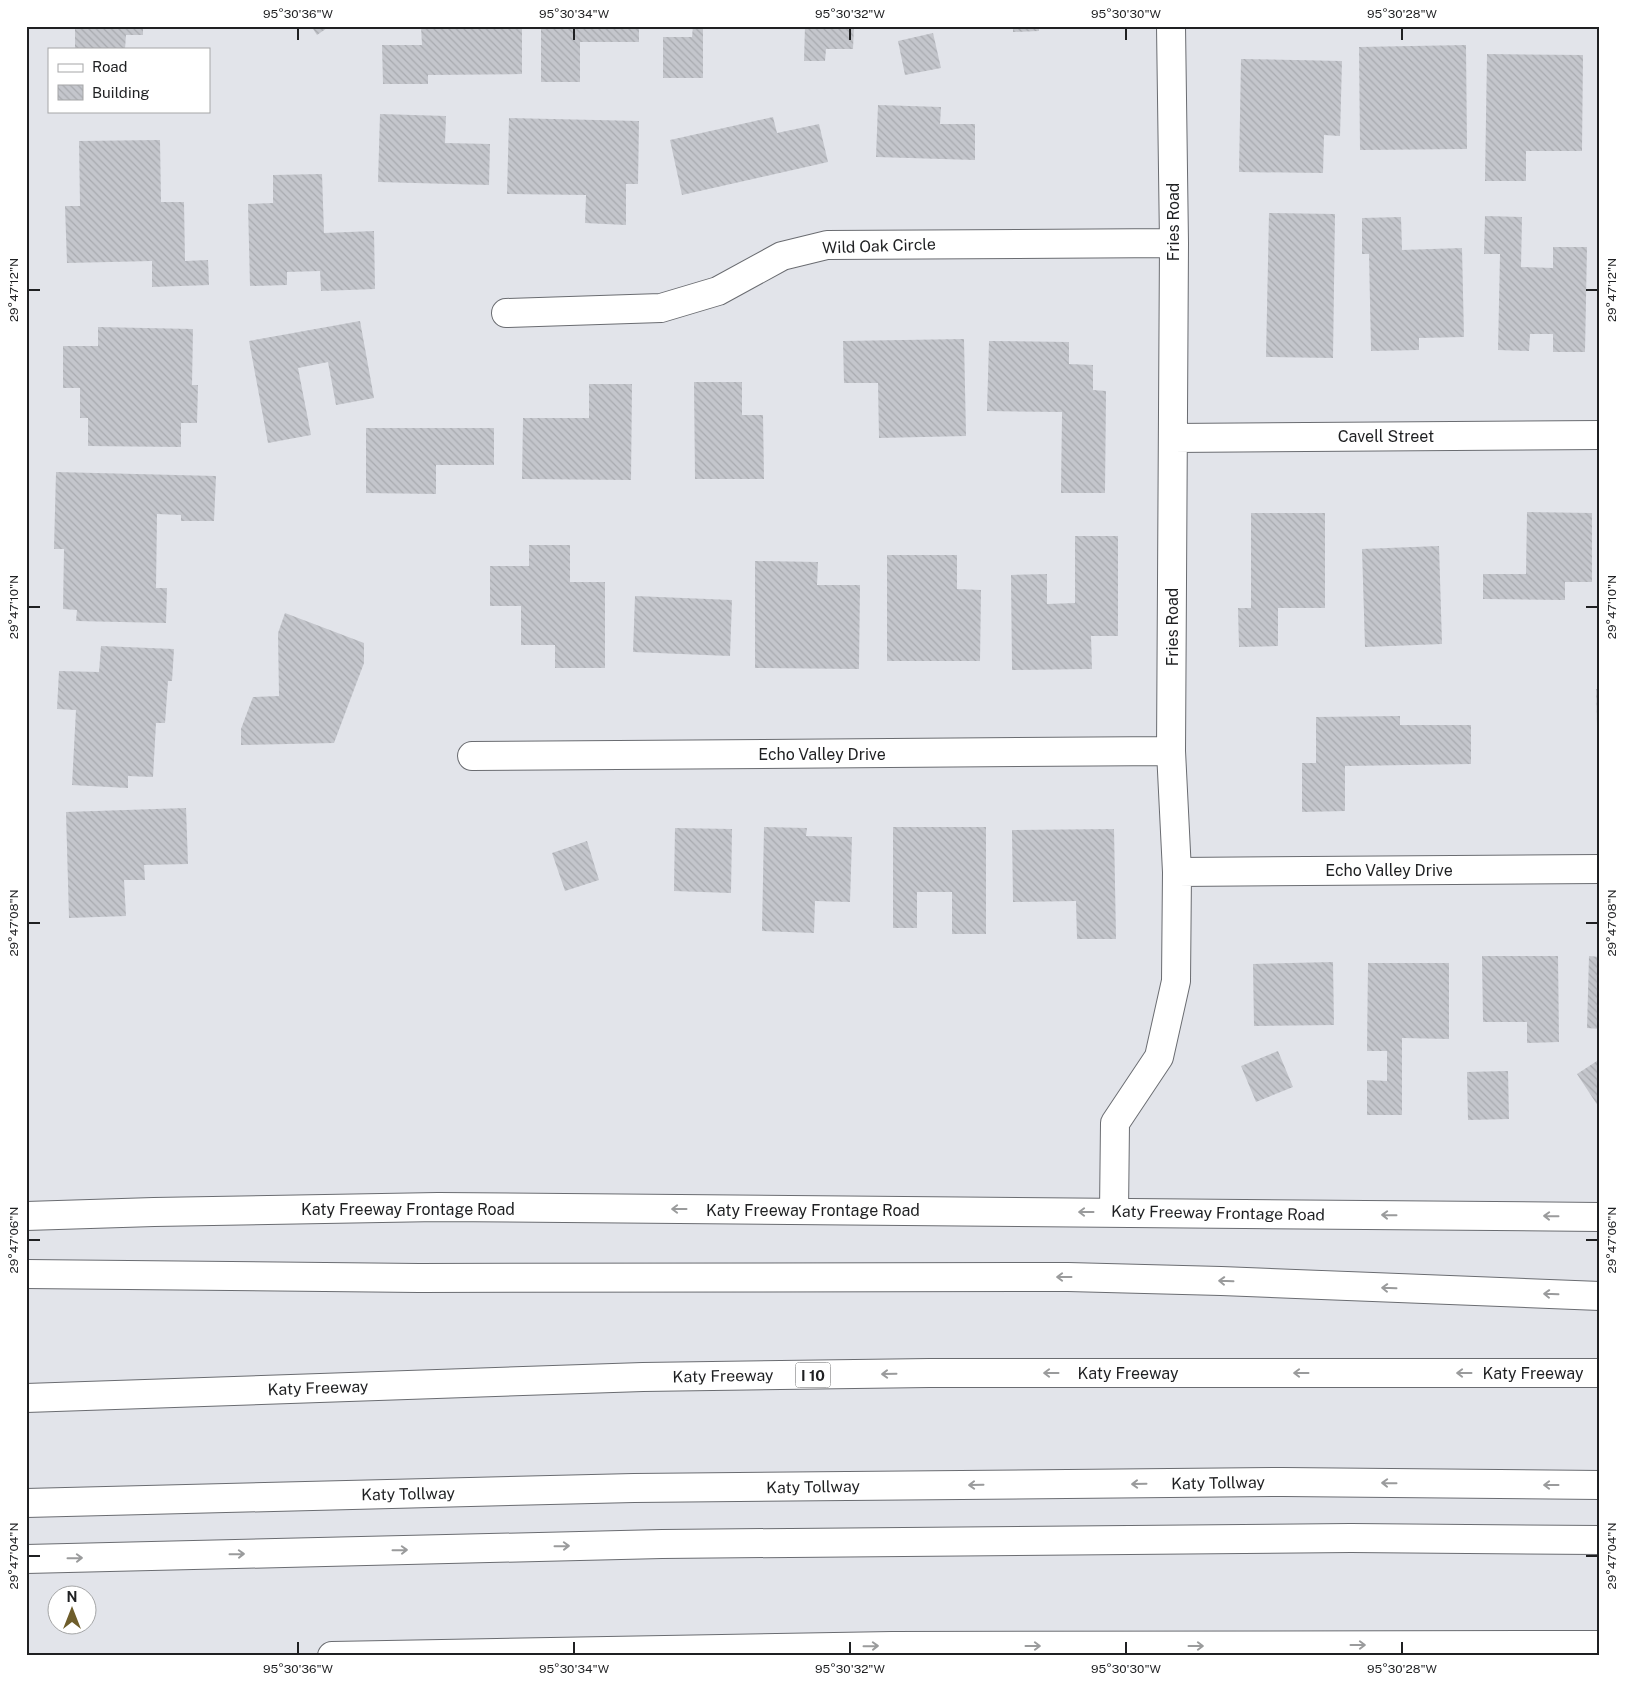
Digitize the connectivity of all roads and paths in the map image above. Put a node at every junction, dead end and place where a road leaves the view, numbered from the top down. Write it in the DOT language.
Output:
graph roads {
  1 [pos="1172,26"];
  2 [pos="1174,243"];
  3 [pos="506,313"];
  4 [pos="1600,435"];
  5 [pos="1173,438"];
  6 [pos="1171,751"];
  7 [pos="472,756"];
  8 [pos="1600,869"];
  9 [pos="1177,872"];
  10 [pos="1114,1212"];
  11 [pos="26,1216"];
  12 [pos="1600,1217"];
  13 [pos="26,1274"];
  14 [pos="1600,1296"];
  15 [pos="1600,1373"];
  16 [pos="26,1398"];
  17 [pos="1600,1485"];
  18 [pos="26,1503"];
  19 [pos="1600,1540"];
  20 [pos="26,1559"];
  21 [pos="1600,1645"];
  22 [pos="332,1656"];
  1 -- 2 [label="main road, Fries Road"];
  2 -- 3 [label="main road, Wild Oak Circle"];
  2 -- 5 [label="main road, Fries Road"];
  4 -- 5 [label="main road, Cavell Street"];
  5 -- 6 [label="main road, Fries Road"];
  6 -- 7 [label="main road, Echo Valley Drive"];
  6 -- 9 [label="main road, Fries Road"];
  8 -- 9 [label="main road, Echo Valley Drive"];
  9 -- 10 [label="main road, Fries Road"];
  10 -- 11 [label="main road, Katy Freeway Frontage Road, one-way"];
  12 -- 10 [label="main road, Katy Freeway Frontage Road, one-way"];
  14 -- 13 [label="main road, one-way"];
  15 -- 16 [label="main road, Katy Freeway / I 10, one-way"];
  17 -- 18 [label="main road, Katy Tollway, one-way"];
  20 -- 19 [label="main road, one-way"];
  22 -- 21 [label="main road, one-way"];
}
